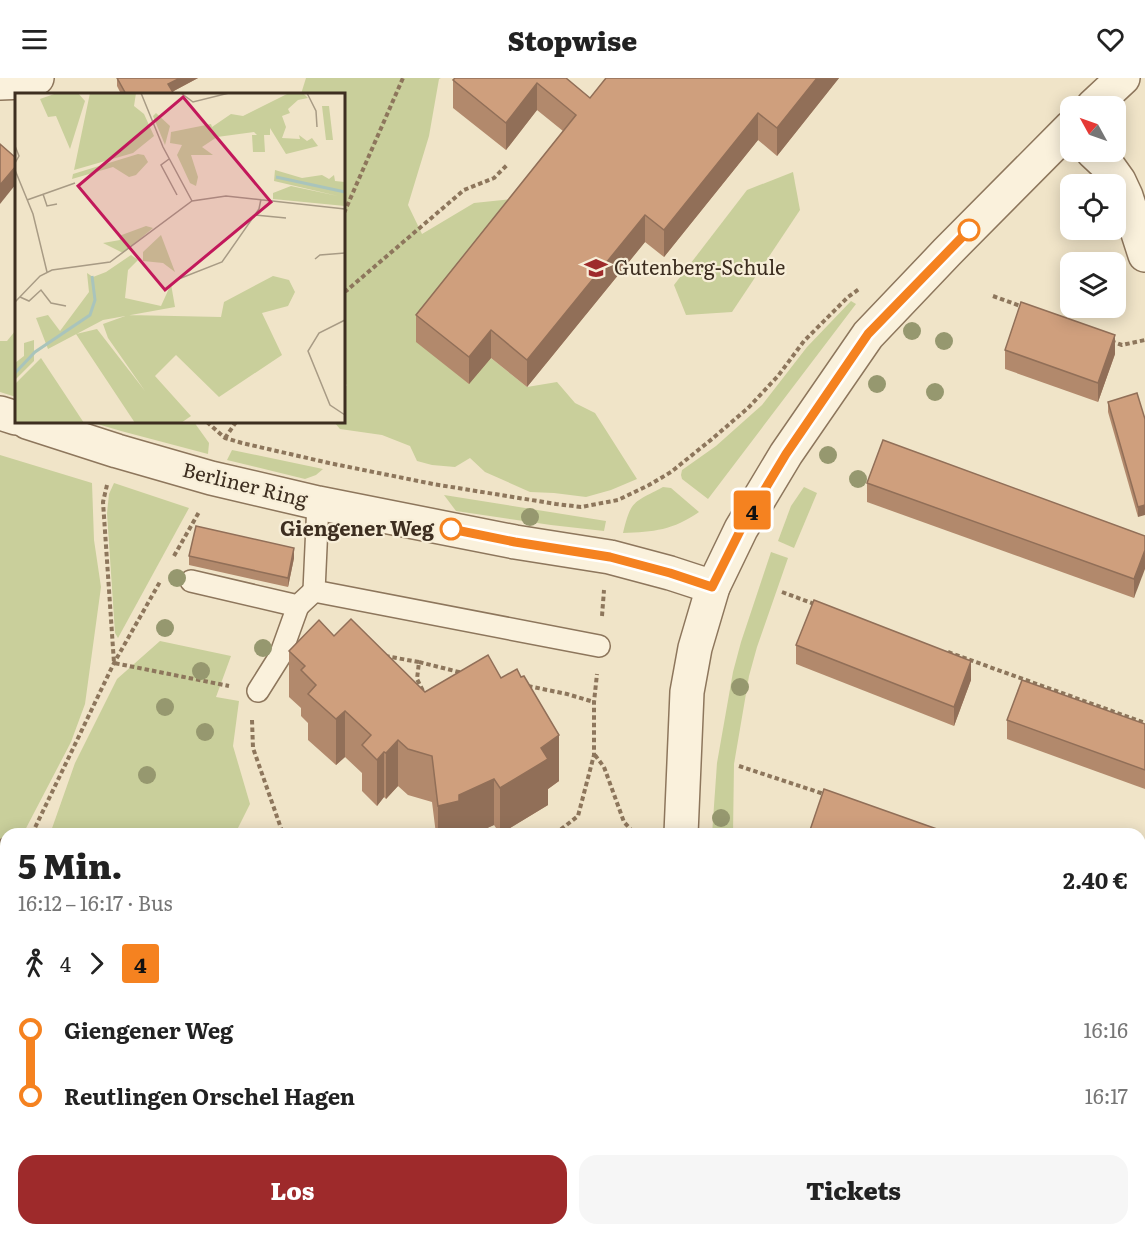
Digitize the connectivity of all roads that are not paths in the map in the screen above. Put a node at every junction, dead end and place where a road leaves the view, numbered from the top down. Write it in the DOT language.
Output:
graph roads {
  1 [pos="37,78"];
  2 [pos="1123,78"];
  3 [pos="0,84"];
  4 [pos="1104,96"];
  5 [pos="1060,139"];
  6 [pos="1104,162"];
  7 [pos="1144,251"];
  8 [pos="0,413"];
  9 [pos="15,418"];
  10 [pos="30,423"];
  11 [pos="318,503"];
  12 [pos="191,581"];
  13 [pos="712,587"];
  14 [pos="314,591"];
  15 [pos="298,606"];
  16 [pos="599,646"];
  17 [pos="258,691"];
  18 [pos="681,828"];
  1 -- 3 [label="street"];
  2 -- 4 [label="street"];
  5 -- 13 [label="street"];
  6 -- 7 [label="street"];
  8 -- 9 [label="street"];
  10 -- 11 [label="street, Berliner Ring"];
  11 -- 13 [label="street, Berliner Ring"];
  11 -- 14 [label="lane"];
  12 -- 15 [label="lane"];
  13 -- 18 [label="street"];
  14 -- 15 [label="lane"];
  14 -- 16 [label="lane"];
  15 -- 17 [label="lane"];
}
